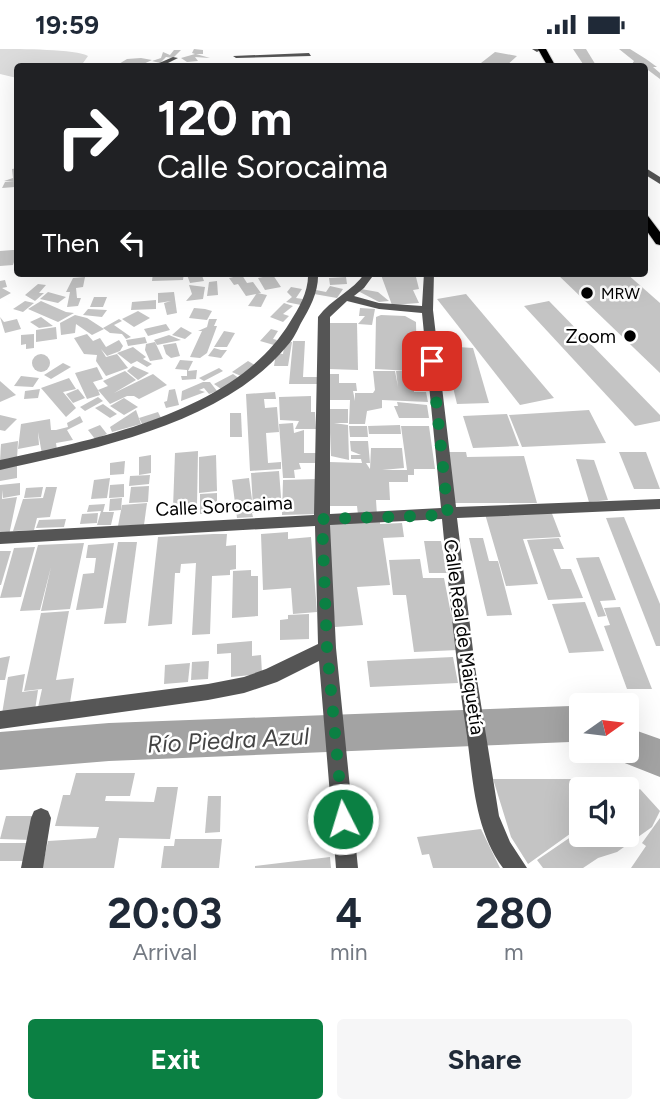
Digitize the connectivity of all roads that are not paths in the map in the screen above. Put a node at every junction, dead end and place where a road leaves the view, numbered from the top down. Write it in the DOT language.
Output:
graph roads {
  1 [pos="308,52"];
  2 [pos="236,56"];
  3 [pos="175,58"];
  4 [pos="163,63"];
  5 [pos="648,224"];
  6 [pos="660,241"];
  7 [pos="313,277"];
  8 [pos="364,277"];
  9 [pos="429,277"];
  10 [pos="346,297"];
  11 [pos="426,310"];
  12 [pos="0,465"];
  13 [pos="660,504"];
  14 [pos="448,515"];
  15 [pos="322,519"];
  16 [pos="0,538"];
  17 [pos="327,648"];
  18 [pos="0,720"];
  19 [pos="41,818"];
  20 [pos="32,868"];
  21 [pos="347,868"];
  22 [pos="516,868"];
  1 -- 2 [label="street"];
  3 -- 4 [label="street"];
  5 -- 6 [label="main road"];
  7 -- 12 [label="street"];
  8 -- 10 [label="street"];
  9 -- 11 [label="street, Calle Real de Maiquetía"];
  10 -- 11 [label="street"];
  10 -- 15 [label="street"];
  11 -- 14 [label="street, Calle Real de Maiquetía"];
  13 -- 14 [label="street, Calle Sorocaima"];
  14 -- 15 [label="street, Calle Sorocaima"];
  14 -- 22 [label="street, Calle Real de Maiquetía"];
  15 -- 16 [label="street, Calle Sorocaima"];
  15 -- 17 [label="street"];
  17 -- 18 [label="street"];
  17 -- 21 [label="street"];
  19 -- 20 [label="street"];
}
